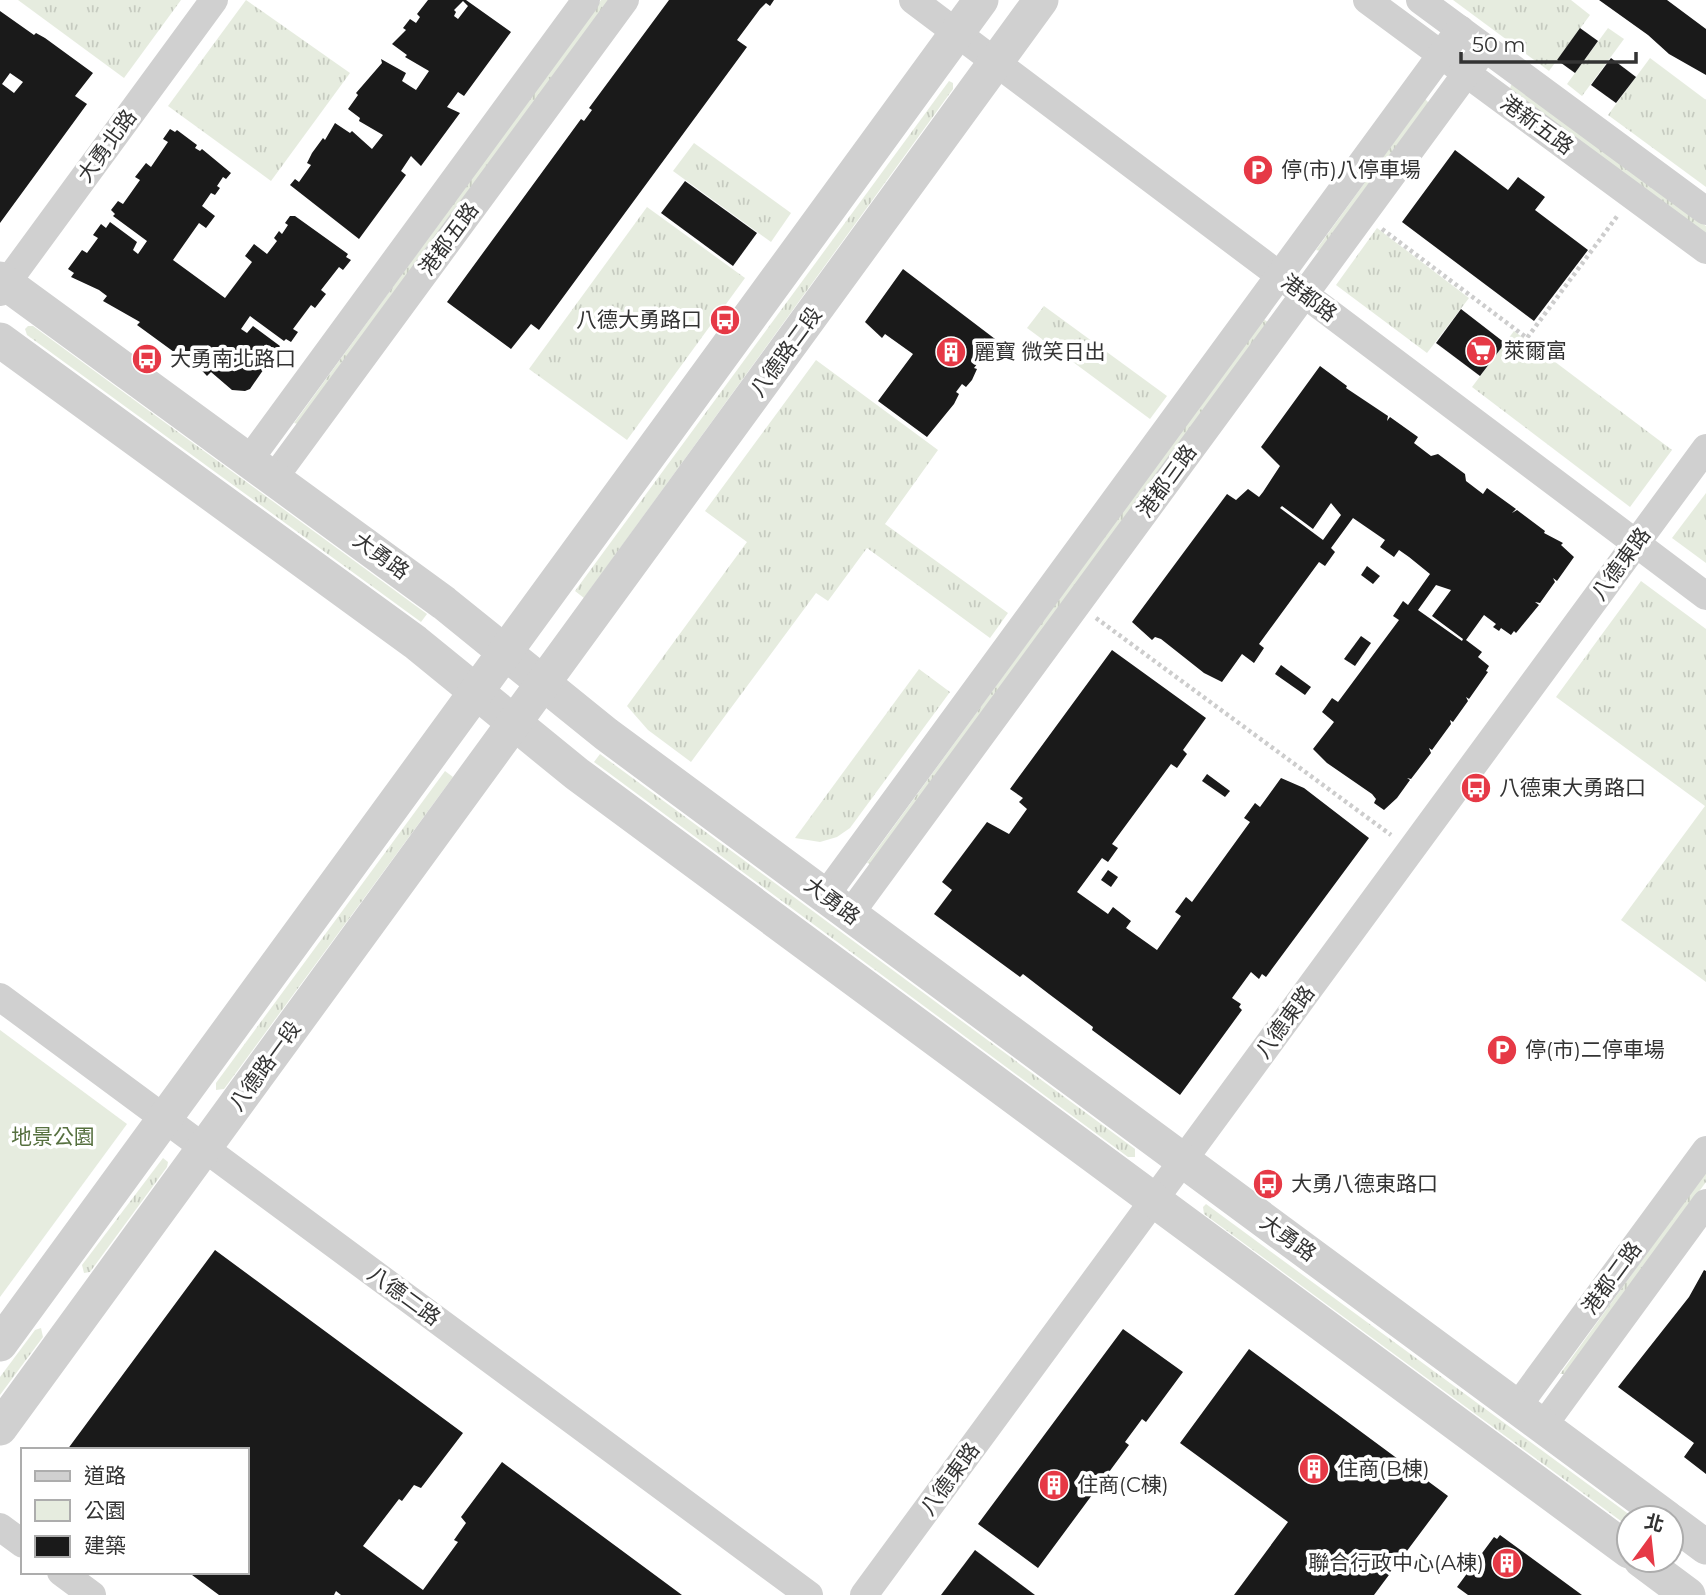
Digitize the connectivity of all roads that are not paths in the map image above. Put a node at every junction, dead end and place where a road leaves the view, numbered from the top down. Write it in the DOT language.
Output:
graph roads {
  1 [pos="214,0"];
  2 [pos="586,0"];
  3 [pos="625,0"];
  4 [pos="913,0"];
  5 [pos="981,0"];
  6 [pos="1041,0"];
  7 [pos="1367,0"];
  8 [pos="1420,0"];
  9 [pos="1460,29"];
  10 [pos="957,33"];
  11 [pos="1485,48"];
  12 [pos="1441,55"];
  13 [pos="996,63"];
  14 [pos="1466,74"];
  15 [pos="1706,211"];
  16 [pos="1706,250"];
  17 [pos="1279,276"];
  18 [pos="2,284"];
  19 [pos="1305,295"];
  20 [pos="0,340"];
  21 [pos="1706,448"];
  22 [pos="261,469"];
  23 [pos="1636,544"];
  24 [pos="1706,596"];
  25 [pos="492,673"];
  26 [pos="530,704"];
  27 [pos="837,905"];
  28 [pos="0,997"];
  29 [pos="165,1119"];
  30 [pos="205,1148"];
  31 [pos="1706,1150"];
  32 [pos="1183,1160"];
  33 [pos="1154,1200"];
  34 [pos="1706,1203"];
  35 [pos="43,1286"];
  36 [pos="82,1315"];
  37 [pos="0,1344"];
  38 [pos="1530,1417"];
  39 [pos="0,1428"];
  40 [pos="1649,1504"];
  41 [pos="0,1527"];
  42 [pos="1685,1531"];
  43 [pos="1615,1541"];
  44 [pos="21,1543"];
  45 [pos="1706,1547"];
  46 [pos="64,1574"];
  47 [pos="1660,1574"];
  48 [pos="92,1595"];
  49 [pos="809,1595"];
  50 [pos="864,1595"];
  51 [pos="1688,1595"];
  1 -- 18 [label="street, 大勇北路"];
  2 -- 22 [label="street, 港都五路"];
  3 -- 22 [label="street, 港都五路"];
  4 -- 10 [label="street, 港都路"];
  5 -- 10 [label="street"];
  6 -- 13 [label="street, 八德路二段"];
  7 -- 12 [label="street, 港新五路"];
  8 -- 9 [label="street, 港新五路"];
  9 -- 11 [label="street, 港新五路"];
  9 -- 12 [label="street, 港都三路"];
  10 -- 13 [label="street, 港都路"];
  10 -- 25 [label="street"];
  11 -- 14 [label="street, 港都三路"];
  11 -- 15 [label="street, 港新五路"];
  12 -- 14 [label="street, 港新五路"];
  12 -- 17 [label="street, 港都三路"];
  13 -- 17 [label="street, 港都路"];
  13 -- 26 [label="street, 八德路二段"];
  14 -- 16 [label="street, 港新五路"];
  14 -- 19 [label="street, 港都三路"];
  17 -- 19 [label="street, 港都路"];
  17 -- 27 [label="street, 港都三路"];
  18 -- 22 [label="street, 大勇路"];
  19 -- 23 [label="street, 港都路"];
  19 -- 27 [label="street, 港都三路"];
  20 -- 25 [label="street, 大勇路"];
  21 -- 23 [label="street, 八德東路"];
  22 -- 25 [label="street, 大勇路"];
  23 -- 24 [label="street, 港都路"];
  23 -- 32 [label="street, 八德東路"];
  25 -- 26 [label="street, 大勇路"];
  25 -- 26 [label="street, 大勇路"];
  25 -- 29 [label="street"];
  26 -- 27 [label="street, 大勇路"];
  26 -- 30 [label="street, 八德路一段"];
  26 -- 33 [label="street, 大勇路"];
  27 -- 32 [label="street, 大勇路"];
  28 -- 29 [label="street, 八德二路"];
  29 -- 30 [label="street, 八德二路"];
  29 -- 35 [label="street"];
  30 -- 36 [label="street, 八德路一段"];
  30 -- 49 [label="street, 八德二路"];
  31 -- 38 [label="street, 港都二路"];
  32 -- 33 [label="street, 八德東路"];
  32 -- 38 [label="street, 大勇路"];
  33 -- 43 [label="street, 大勇路"];
  33 -- 50 [label="street, 八德東路"];
  34 -- 38 [label="street, 港都二路"];
  35 -- 36 [label="street"];
  35 -- 37 [label="street"];
  36 -- 39 [label="street, 八德路一段"];
  38 -- 40 [label="street, 大勇路"];
  41 -- 44 [label="street"];
  42 -- 45 [label="street, 大勇路"];
  46 -- 48 [label="street"];
  47 -- 51 [label="street"];
}
